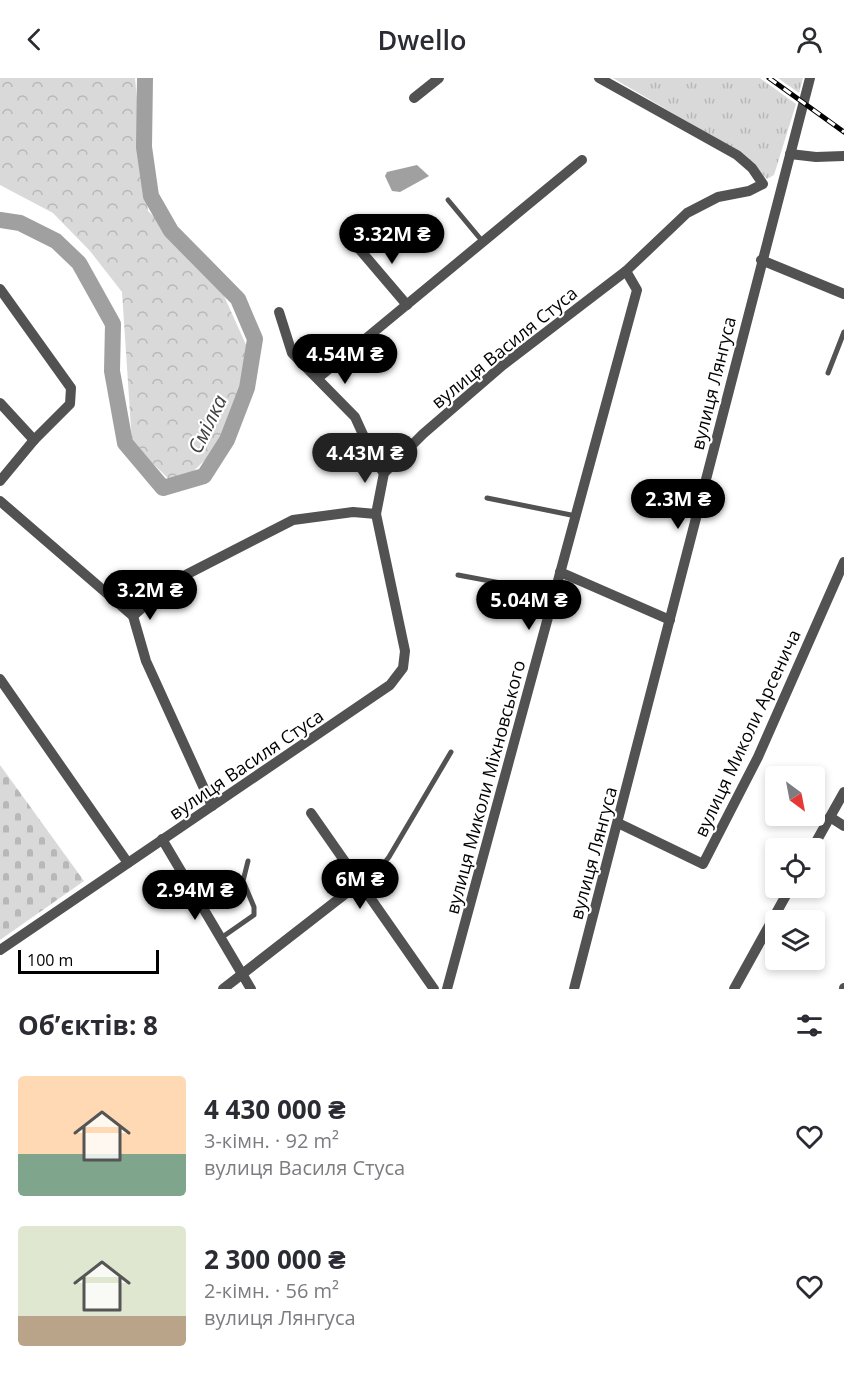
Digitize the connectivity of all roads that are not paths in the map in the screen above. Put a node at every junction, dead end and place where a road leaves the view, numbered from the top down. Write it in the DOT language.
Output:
graph roads {
  1 [pos="439,78"];
  2 [pos="599,78"];
  3 [pos="810,78"];
  4 [pos="414,98"];
  5 [pos="790,154"];
  6 [pos="844,156"];
  7 [pos="582,160"];
  8 [pos="763,184"];
  9 [pos="781,190"];
  10 [pos="448,200"];
  11 [pos="483,242"];
  12 [pos="355,244"];
  13 [pos="761,260"];
  14 [pos="626,270"];
  15 [pos="0,289"];
  16 [pos="844,294"];
  17 [pos="407,305"];
  18 [pos="279,312"];
  19 [pos="844,332"];
  20 [pos="828,373"];
  21 [pos="318,378"];
  22 [pos="0,403"];
  23 [pos="34,440"];
  24 [pos="384,473"];
  25 [pos="0,481"];
  26 [pos="487,498"];
  27 [pos="0,501"];
  28 [pos="376,514"];
  29 [pos="576,516"];
  30 [pos="844,562"];
  31 [pos="560,572"];
  32 [pos="458,575"];
  33 [pos="554,593"];
  34 [pos="133,616"];
  35 [pos="670,620"];
  36 [pos="0,680"];
  37 [pos="451,752"];
  38 [pos="844,792"];
  39 [pos="212,806"];
  40 [pos="311,813"];
  41 [pos="830,817"];
  42 [pos="618,823"];
  43 [pos="844,826"];
  44 [pos="818,838"];
  45 [pos="162,839"];
  46 [pos="248,861"];
  47 [pos="128,863"];
  48 [pos="361,887"];
  49 [pos="784,898"];
  50 [pos="221,938"];
  51 [pos="0,950"];
  52 [pos="243,975"];
  53 [pos="223,989"];
  54 [pos="251,989"];
  55 [pos="434,989"];
  56 [pos="447,989"];
  57 [pos="574,989"];
  58 [pos="734,989"];
  1 -- 4 [label="street"];
  2 -- 8 [label="street"];
  3 -- 5 [label="street, вулиця Лянгуса"];
  5 -- 6 [label="street"];
  5 -- 9 [label="street, вулиця Лянгуса"];
  7 -- 11 [label="street"];
  8 -- 9 [label="street"];
  8 -- 14 [label="street, вулиця Василя Стуса"];
  9 -- 13 [label="street, вулиця Лянгуса"];
  10 -- 11 [label="lane"];
  11 -- 17 [label="street"];
  12 -- 17 [label="street"];
  13 -- 16 [label="street"];
  13 -- 35 [label="street, вулиця Лянгуса"];
  14 -- 24 [label="street, вулиця Василя Стуса"];
  14 -- 29 [label="street, вулиця Миколи Міхновського"];
  15 -- 23 [label="street"];
  17 -- 21 [label="street"];
  18 -- 21 [label="street"];
  19 -- 20 [label="lane"];
  21 -- 24 [label="street"];
  22 -- 23 [label="street"];
  23 -- 25 [label="street"];
  24 -- 28 [label="street, вулиця Василя Стуса"];
  26 -- 29 [label="lane"];
  27 -- 34 [label="street"];
  28 -- 34 [label="street"];
  28 -- 39 [label="street, вулиця Василя Стуса"];
  29 -- 31 [label="street, вулиця Миколи Міхновського"];
  30 -- 42 [label="street, вулиця Миколи Арсенича"];
  31 -- 33 [label="street, вулиця Миколи Міхновського"];
  31 -- 35 [label="street"];
  32 -- 33 [label="lane"];
  33 -- 56 [label="street, вулиця Миколи Міхновського"];
  34 -- 39 [label="street"];
  35 -- 42 [label="street, вулиця Лянгуса"];
  36 -- 47 [label="street"];
  37 -- 48 [label="lane"];
  38 -- 41 [label="street"];
  39 -- 45 [label="street, вулиця Василя Стуса"];
  40 -- 48 [label="street"];
  41 -- 43 [label="street"];
  41 -- 44 [label="street"];
  42 -- 57 [label="street, вулиця Лянгуса"];
  45 -- 47 [label="street, вулиця Василя Стуса"];
  45 -- 50 [label="street"];
  46 -- 50 [label="lane"];
  47 -- 51 [label="street, вулиця Василя Стуса"];
  48 -- 52 [label="street"];
  48 -- 55 [label="street"];
  49 -- 58 [label="street"];
  50 -- 52 [label="street"];
  52 -- 53 [label="street"];
  52 -- 54 [label="street"];
}
